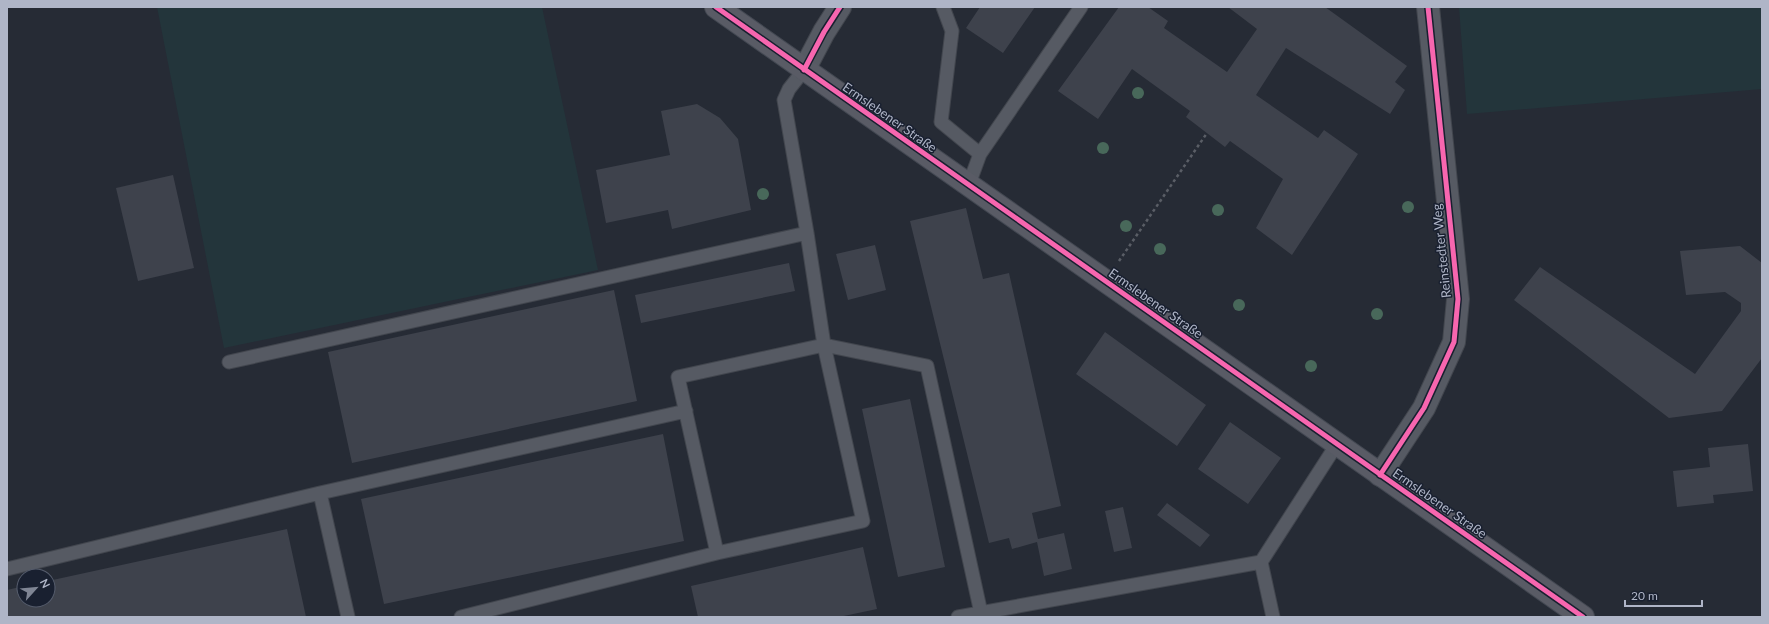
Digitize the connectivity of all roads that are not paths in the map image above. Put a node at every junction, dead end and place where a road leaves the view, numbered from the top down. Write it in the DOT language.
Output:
graph roads {
  1 [pos="716,7"];
  2 [pos="840,7"];
  3 [pos="943,7"];
  4 [pos="1081,7"];
  5 [pos="1428,7"];
  6 [pos="804,70"];
  7 [pos="980,154"];
  8 [pos="969,184"];
  9 [pos="807,234"];
  10 [pos="824,345"];
  11 [pos="230,362"];
  12 [pos="686,411"];
  13 [pos="1337,444"];
  14 [pos="1380,475"];
  15 [pos="320,493"];
  16 [pos="717,553"];
  17 [pos="1261,562"];
  18 [pos="7,569"];
  19 [pos="982,613"];
  20 [pos="348,617"];
  21 [pos="461,617"];
  22 [pos="958,617"];
  23 [pos="1273,617"];
  24 [pos="1583,617"];
  1 -- 6 [label="main road, Ermslebener Straße"];
  2 -- 6 [label="street"];
  3 -- 7 [label="lane"];
  4 -- 7 [label="lane"];
  5 -- 14 [label="street, Reinstedter Weg"];
  6 -- 8 [label="main road, Ermslebener Straße"];
  6 -- 9 [label="lane"];
  7 -- 8 [label="lane"];
  8 -- 13 [label="main road, Ermslebener Straße"];
  9 -- 10 [label="lane"];
  9 -- 11 [label="lane"];
  10 -- 12 [label="lane"];
  10 -- 16 [label="lane"];
  10 -- 19 [label="lane"];
  12 -- 15 [label="lane"];
  12 -- 16 [label="lane"];
  13 -- 14 [label="main road, Ermslebener Straße"];
  13 -- 17 [label="lane"];
  14 -- 24 [label="main road, Ermslebener Straße"];
  15 -- 18 [label="lane"];
  15 -- 20 [label="lane"];
  16 -- 21 [label="lane"];
  17 -- 19 [label="lane"];
  17 -- 23 [label="lane"];
  19 -- 22 [label="lane"];
}
